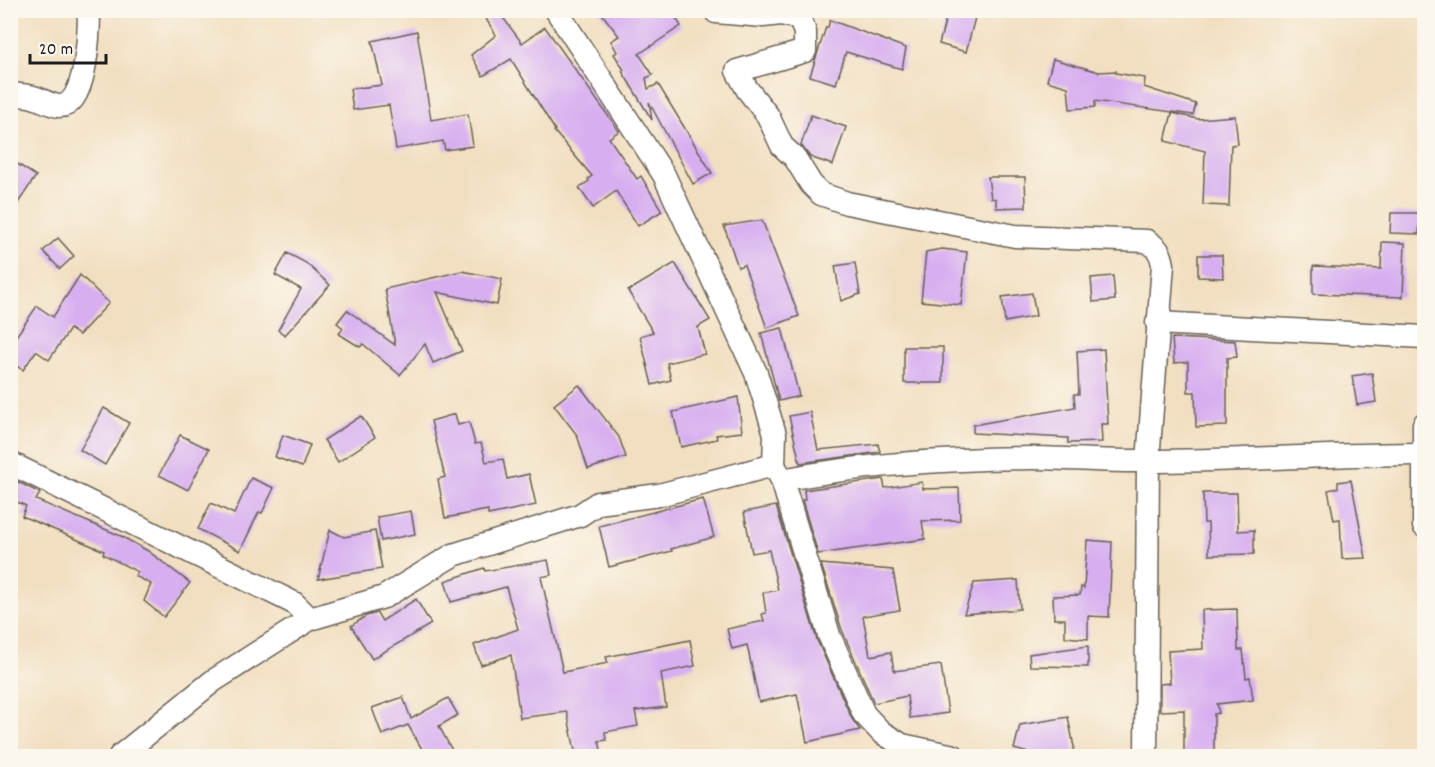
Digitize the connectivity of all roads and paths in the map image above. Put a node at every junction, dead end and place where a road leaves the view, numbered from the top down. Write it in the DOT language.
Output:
graph roads {
  1 [pos="90,10"];
  2 [pos="556,10"];
  3 [pos="715,10"];
  4 [pos="10,94"];
  5 [pos="1157,323"];
  6 [pos="1425,337"];
  7 [pos="1425,424"];
  8 [pos="1424,454"];
  9 [pos="1148,461"];
  10 [pos="10,463"];
  11 [pos="778,472"];
  12 [pos="1425,526"];
  13 [pos="310,619"];
  14 [pos="120,756"];
  15 [pos="954,756"];
  16 [pos="1146,756"];
  1 -- 4 [label="street"];
  2 -- 11 [label="street"];
  3 -- 5 [label="street"];
  5 -- 6 [label="street"];
  5 -- 9 [label="street"];
  7 -- 8 [label="street"];
  8 -- 9 [label="street"];
  8 -- 12 [label="street"];
  9 -- 11 [label="street"];
  9 -- 16 [label="street"];
  10 -- 13 [label="street"];
  11 -- 13 [label="street"];
  11 -- 15 [label="street"];
  13 -- 14 [label="street"];
}
